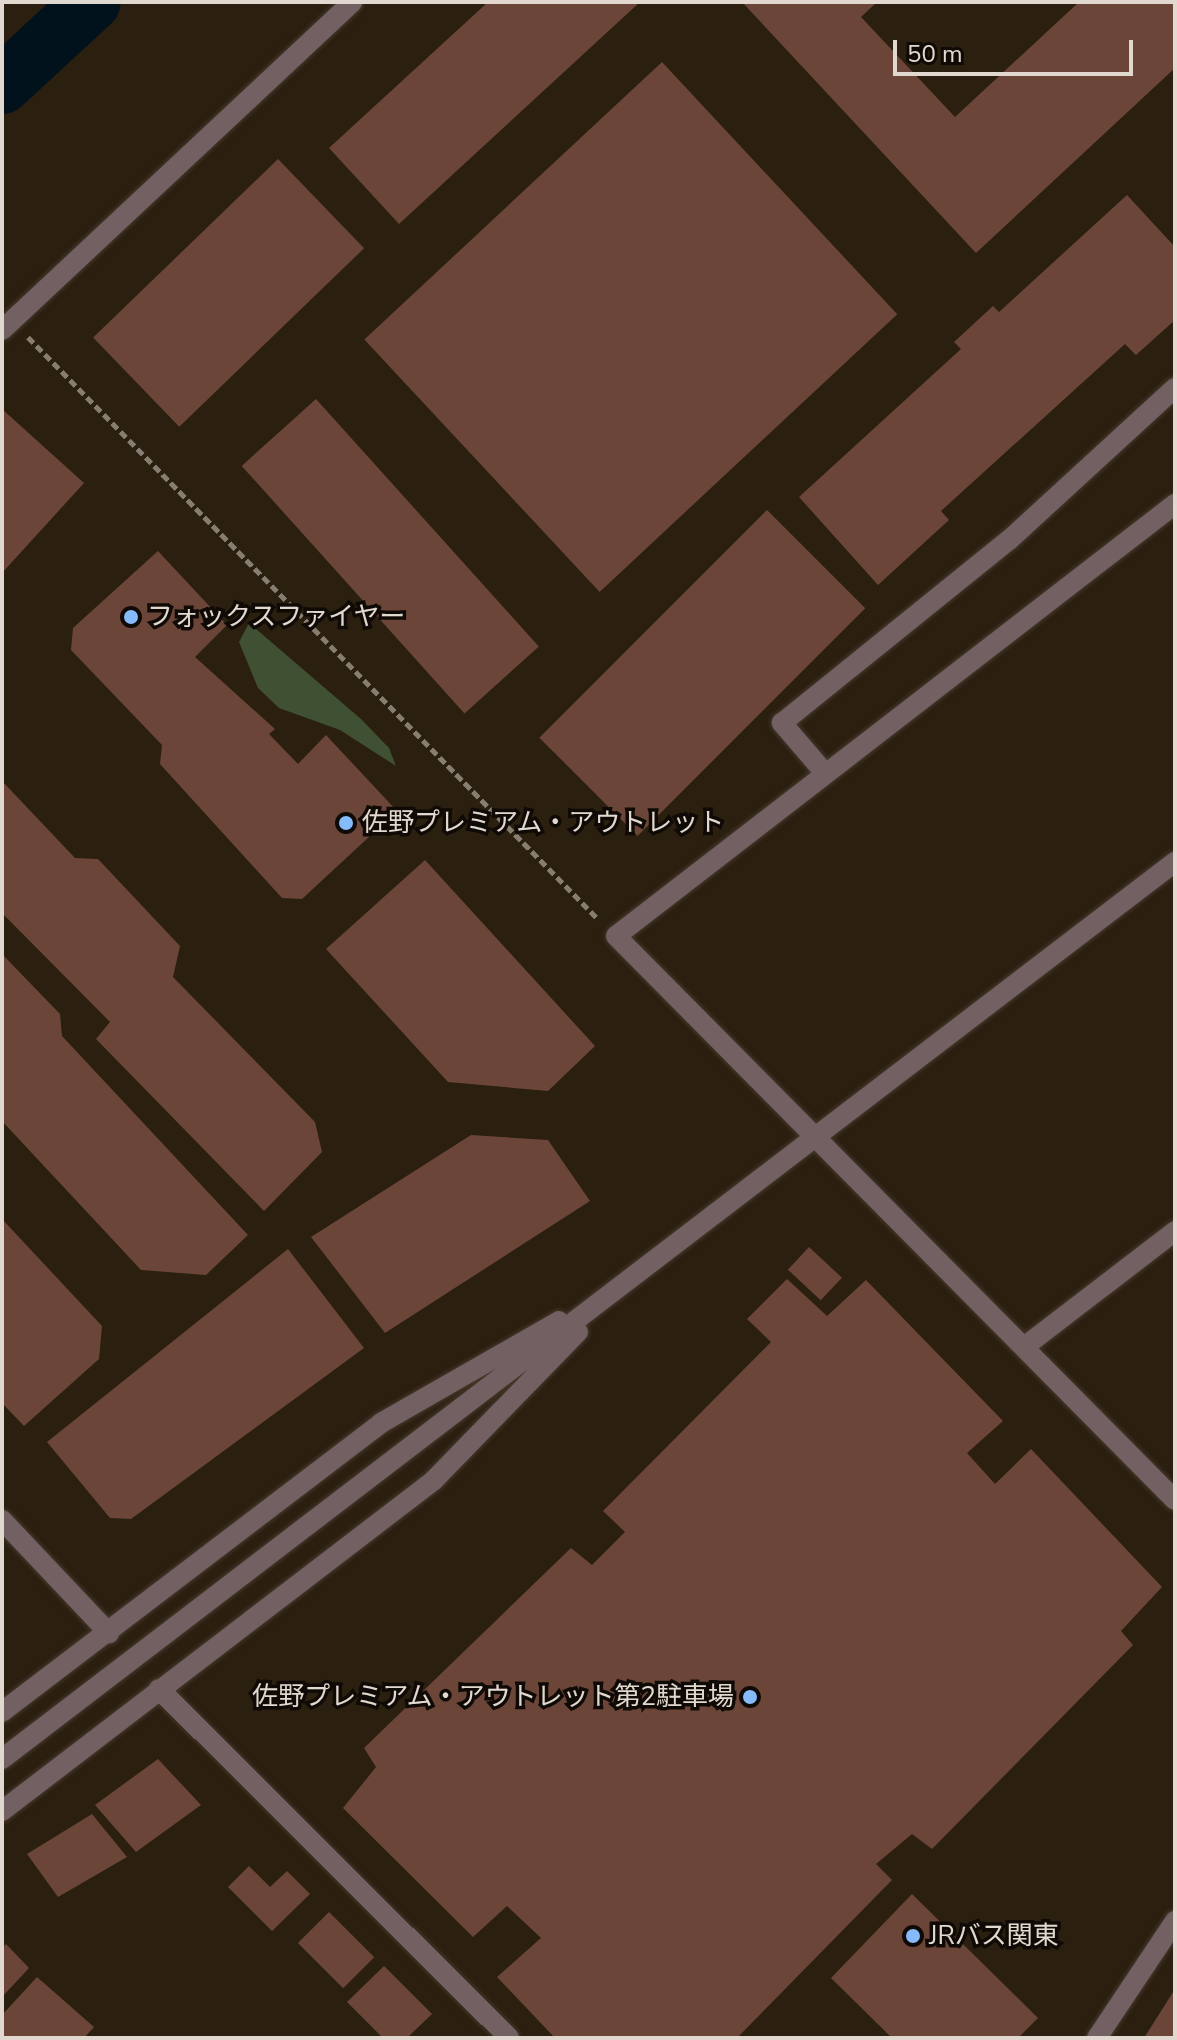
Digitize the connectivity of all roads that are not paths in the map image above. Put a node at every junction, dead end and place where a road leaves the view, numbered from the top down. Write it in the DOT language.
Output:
graph roads {
  1 [pos="353,2"];
  2 [pos="7,325"];
  3 [pos="1175,388"];
  4 [pos="1175,504"];
  5 [pos="824,772"];
  6 [pos="1175,862"];
  7 [pos="817,1138"];
  8 [pos="1175,1231"];
  9 [pos="628,1281"];
  10 [pos="1024,1347"];
  11 [pos="1175,1500"];
  12 [pos="2,1520"];
  13 [pos="109,1633"];
  14 [pos="159,1689"];
  15 [pos="2,1712"];
  16 [pos="2,1759"];
  17 [pos="2,1811"];
  18 [pos="1175,1921"];
  19 [pos="509,2038"];
  20 [pos="1097,2038"];
  1 -- 2 [label="street"];
  3 -- 5 [label="street"];
  4 -- 5 [label="street"];
  5 -- 7 [label="street"];
  6 -- 7 [label="street"];
  7 -- 9 [label="street"];
  7 -- 10 [label="street"];
  8 -- 10 [label="street"];
  9 -- 13 [label="street"];
  9 -- 14 [label="street"];
  9 -- 16 [label="street"];
  10 -- 11 [label="street"];
  12 -- 13 [label="street"];
  13 -- 15 [label="street"];
  14 -- 17 [label="street"];
  14 -- 19 [label="street"];
  18 -- 20 [label="street"];
}
